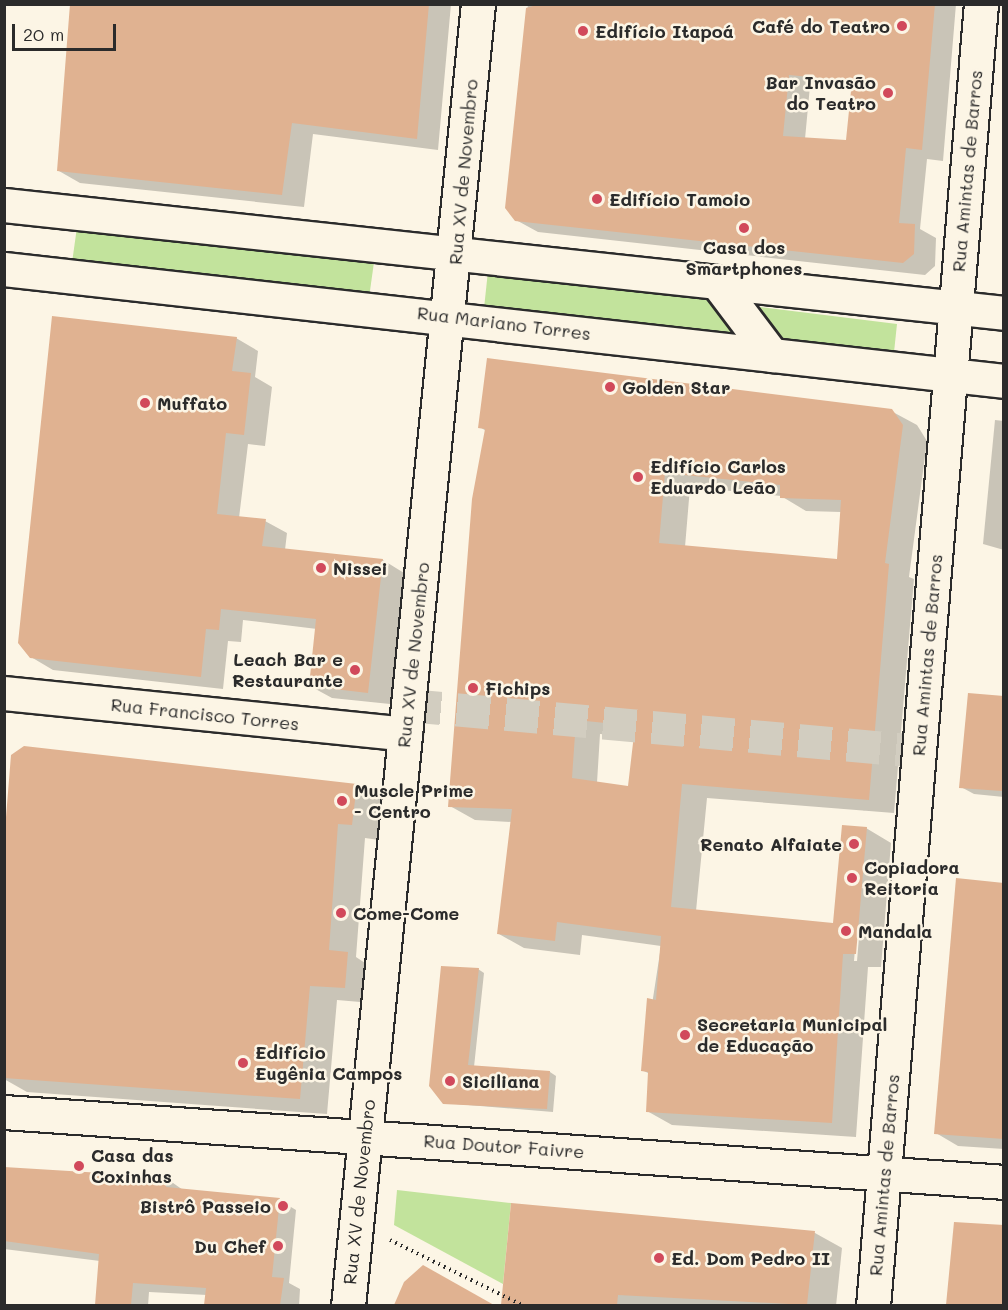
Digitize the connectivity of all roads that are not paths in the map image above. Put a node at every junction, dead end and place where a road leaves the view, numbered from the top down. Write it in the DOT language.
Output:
graph roads {
  1 [pos="478,4"];
  2 [pos="981,4"];
  3 [pos="4,205"];
  4 [pos="455,255"];
  5 [pos="4,269"];
  6 [pos="719,285"];
  7 [pos="956,310"];
  8 [pos="1004,313"];
  9 [pos="450,317"];
  10 [pos="772,355"];
  11 [pos="950,375"];
  12 [pos="1004,381"];
  13 [pos="4,693"];
  14 [pos="405,734"];
  15 [pos="4,1112"];
  16 [pos="365,1137"];
  17 [pos="884,1174"];
  18 [pos="1004,1182"];
  19 [pos="348,1305"];
  20 [pos="873,1305"];
  1 -- 4 [label="main road, Rua XV de Novembro"];
  2 -- 7 [label="main road, Rua Amintas de Barros"];
  3 -- 4 [label="main road"];
  4 -- 6 [label="main road"];
  4 -- 9 [label="main road, Rua XV de Novembro"];
  5 -- 9 [label="main road, Rua Mariano Torres"];
  6 -- 7 [label="main road"];
  6 -- 10 [label="main road"];
  7 -- 8 [label="main road"];
  7 -- 11 [label="main road, Rua Amintas de Barros"];
  9 -- 10 [label="main road, Rua Mariano Torres"];
  9 -- 14 [label="main road, Rua XV de Novembro"];
  10 -- 11 [label="main road, Rua Mariano Torres"];
  11 -- 12 [label="main road, Rua Mariano Torres"];
  11 -- 17 [label="main road, Rua Amintas de Barros"];
  13 -- 14 [label="main road, Rua Francisco Torres"];
  14 -- 16 [label="main road, Rua XV de Novembro"];
  15 -- 16 [label="main road, Rua Doutor Faivre"];
  16 -- 17 [label="main road, Rua Doutor Faivre"];
  16 -- 19 [label="main road, Rua XV de Novembro"];
  17 -- 18 [label="main road, Rua Doutor Faivre"];
  17 -- 20 [label="main road, Rua Amintas de Barros"];
}
